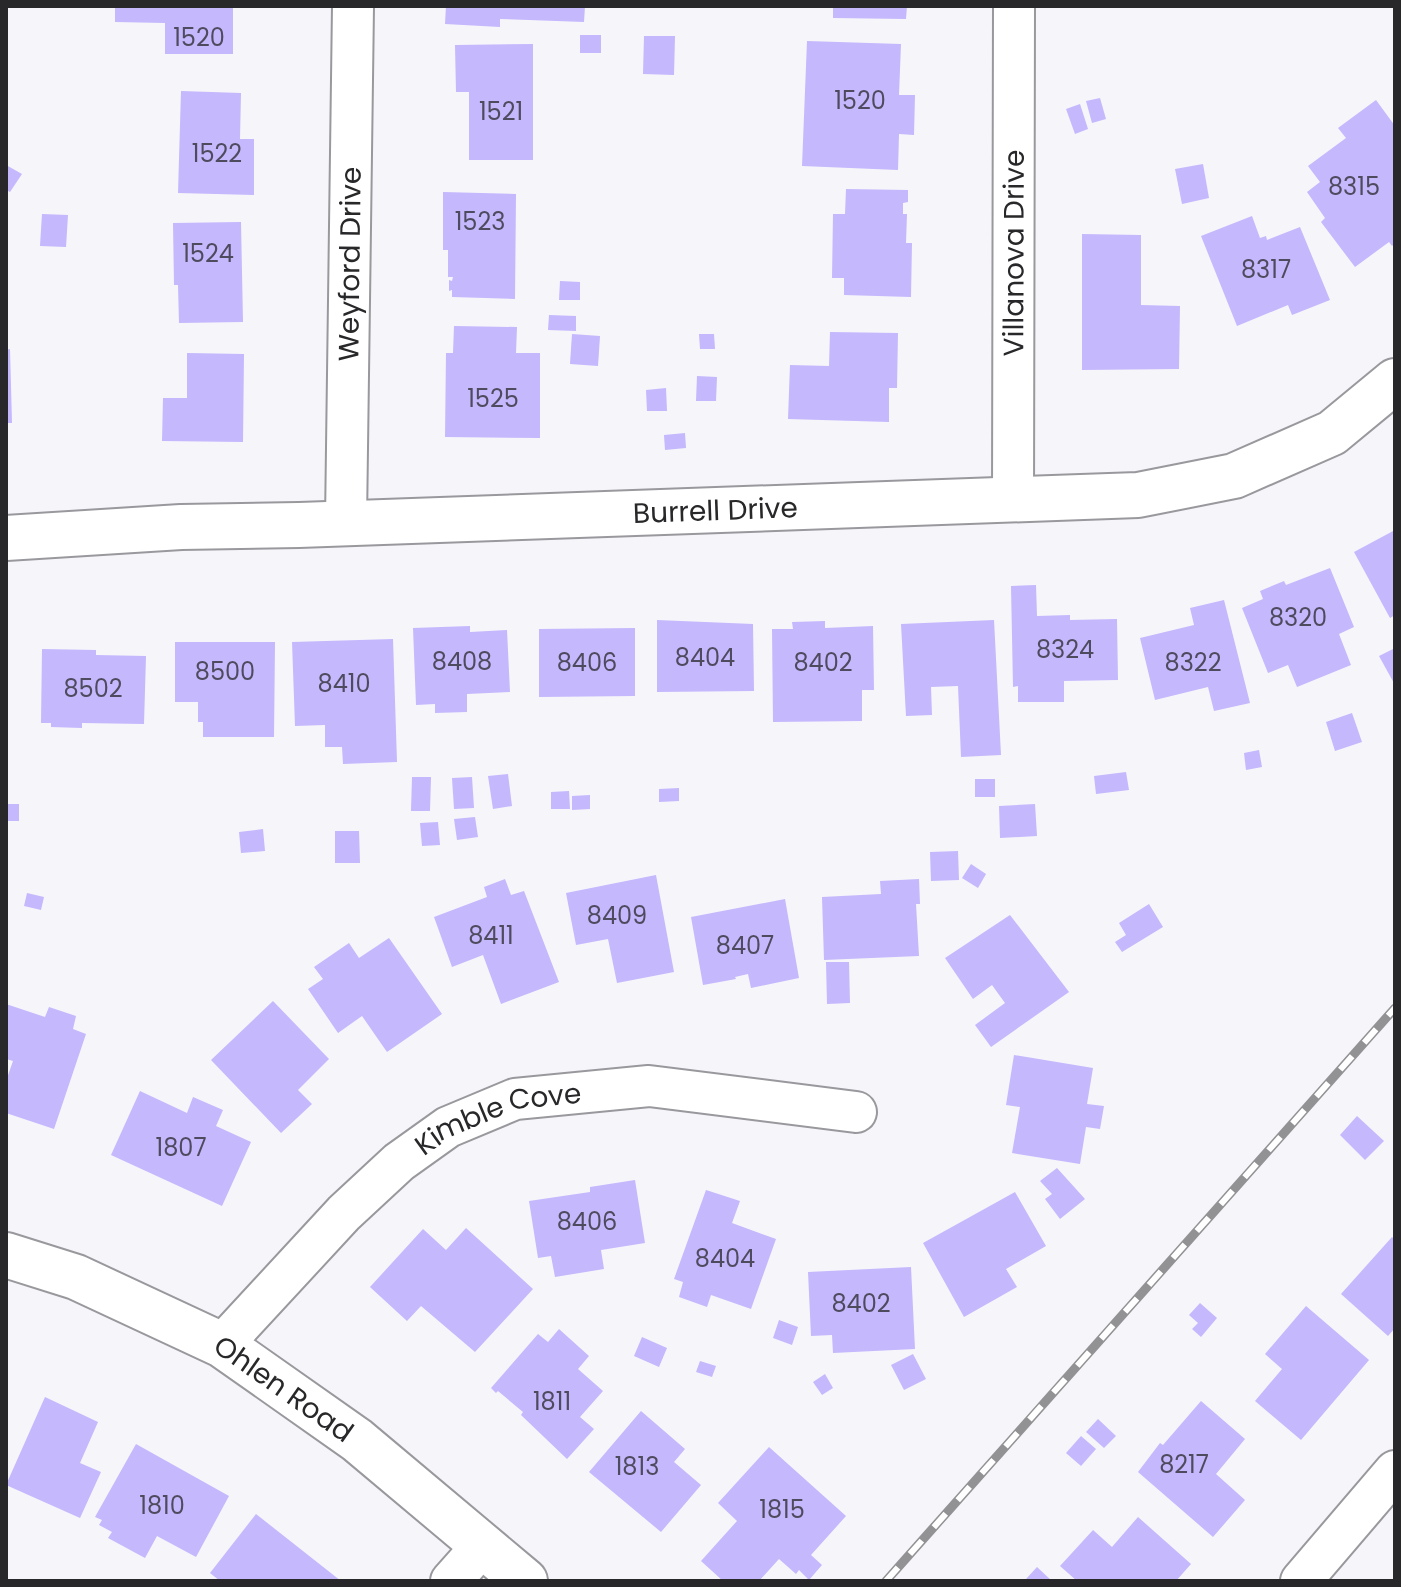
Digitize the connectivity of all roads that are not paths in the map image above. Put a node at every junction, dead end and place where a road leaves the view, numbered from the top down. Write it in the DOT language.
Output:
graph roads {
  1 [pos="353,6"];
  2 [pos="1014,6"];
  3 [pos="1395,381"];
  4 [pos="1013,501"];
  5 [pos="346,522"];
  6 [pos="6,538"];
  7 [pos="856,1112"];
  8 [pos="6,1255"];
  9 [pos="222,1345"];
  10 [pos="1395,1471"];
  11 [pos="483,1545"];
  12 [pos="451,1581"];
  13 [pos="525,1581"];
  14 [pos="1301,1581"];
  1 -- 5 [label="street, Weyford Drive"];
  2 -- 4 [label="street, Villanova Drive"];
  3 -- 4 [label="street, Burrell Drive"];
  4 -- 5 [label="street, Burrell Drive"];
  5 -- 6 [label="street, Burrell Drive"];
  7 -- 9 [label="street, Kimble Cove"];
  8 -- 9 [label="street, Ohlen Road"];
  9 -- 11 [label="street, Ohlen Road"];
  10 -- 14 [label="street"];
  11 -- 12 [label="street"];
  11 -- 13 [label="street, Ohlen Road"];
}
